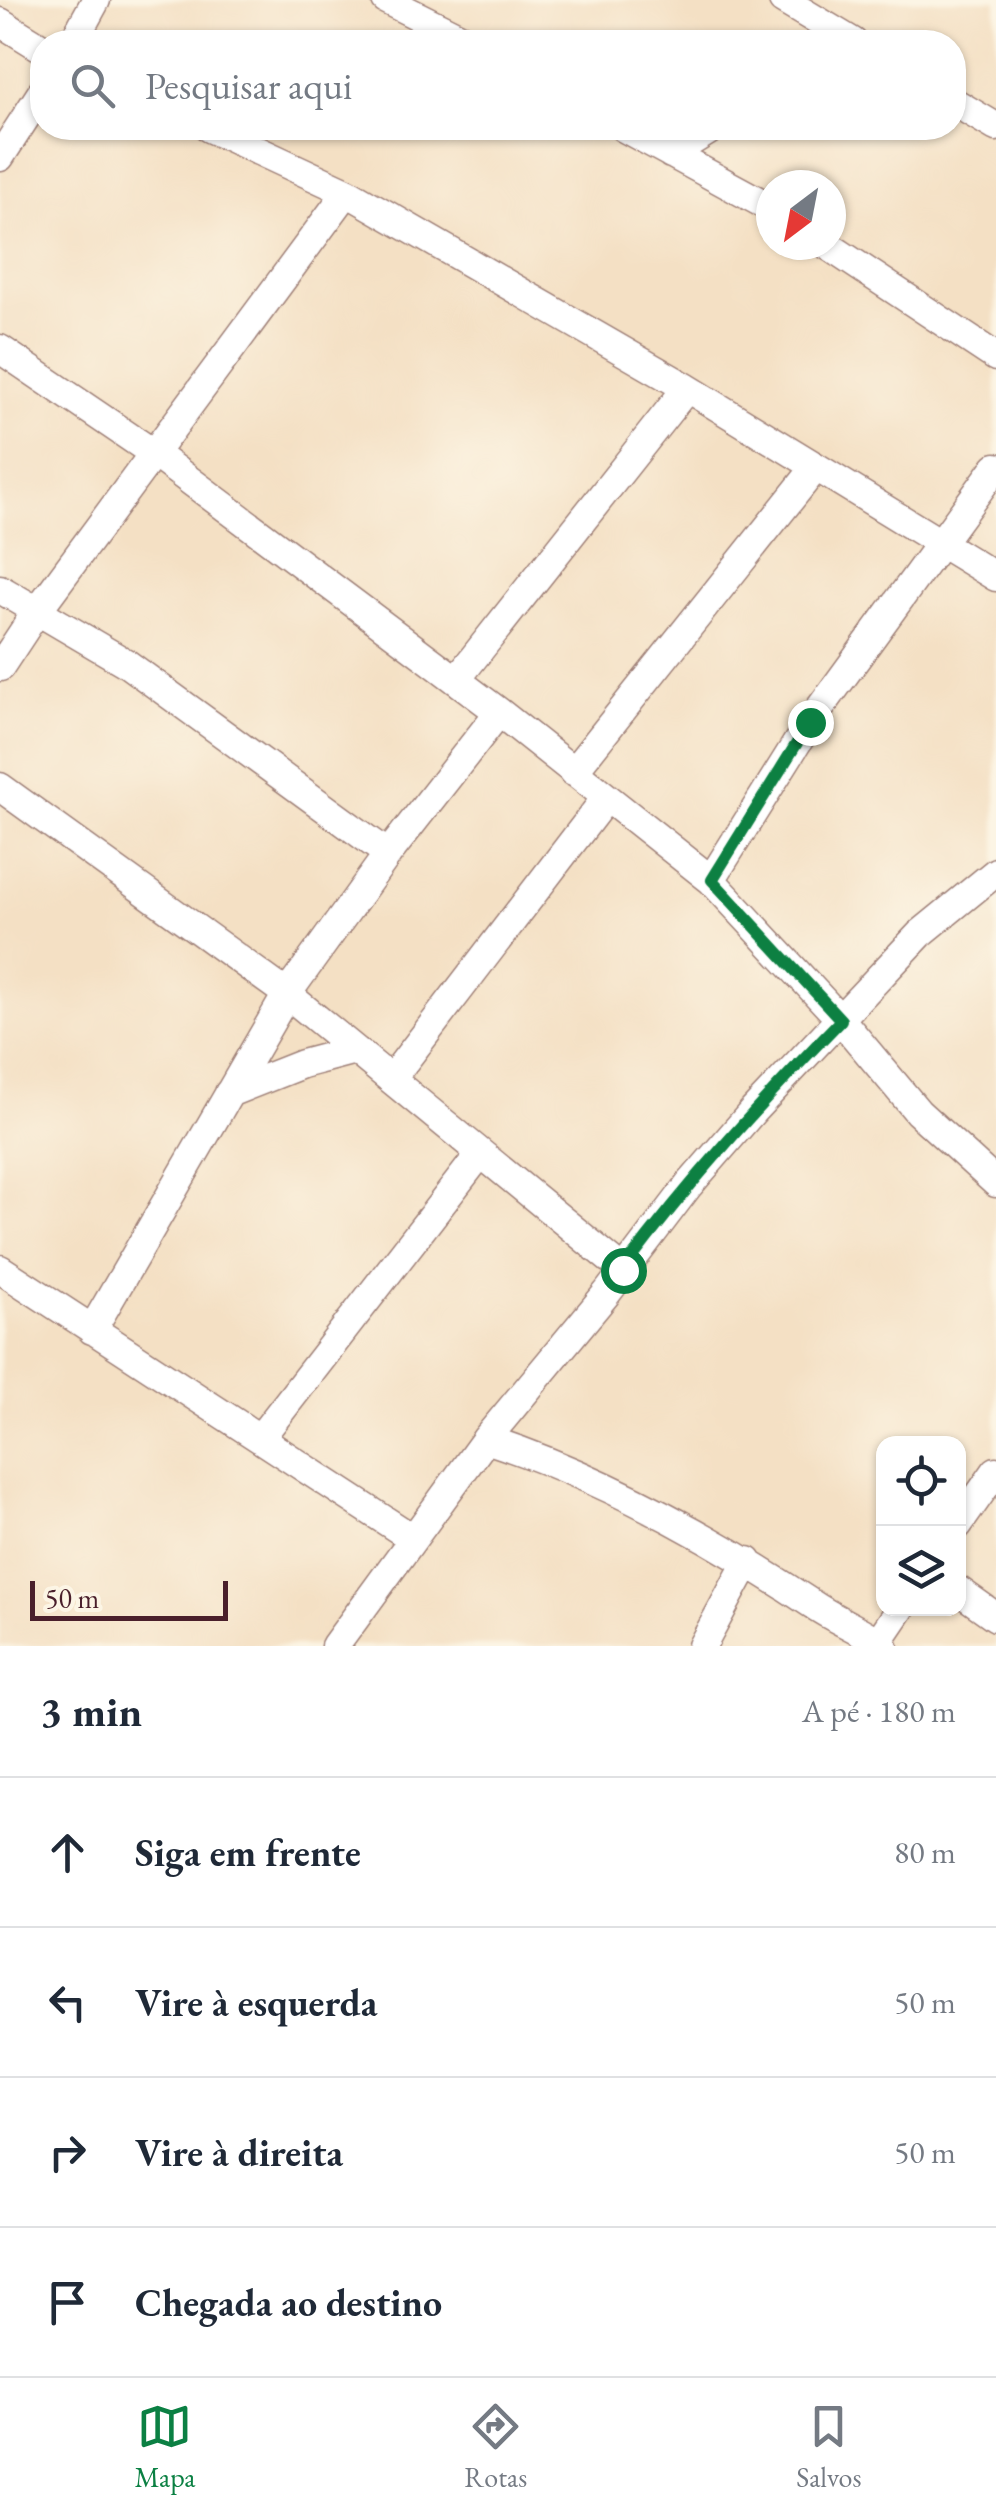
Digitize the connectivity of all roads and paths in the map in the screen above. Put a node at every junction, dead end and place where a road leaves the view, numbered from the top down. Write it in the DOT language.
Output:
graph roads {
  1 [pos="96,0"];
  2 [pos="386,0"];
  3 [pos="783,0"];
  4 [pos="0,22"];
  5 [pos="80,30"];
  6 [pos="446,30"];
  7 [pos="810,30"];
  8 [pos="30,41"];
  9 [pos="966,109"];
  10 [pos="30,111"];
  11 [pos="996,127"];
  12 [pos="235,140"];
  13 [pos="646,140"];
  14 [pos="694,140"];
  15 [pos="671,154"];
  16 [pos="0,157"];
  17 [pos="347,192"];
  18 [pos="756,200"];
  19 [pos="846,258"];
  20 [pos="0,349"];
  21 [pos="996,357"];
  22 [pos="687,388"];
  23 [pos="153,453"];
  24 [pos="816,467"];
  25 [pos="996,467"];
  26 [pos="941,542"];
  27 [pos="996,577"];
  28 [pos="0,589"];
  29 [pos="37,610"];
  30 [pos="0,667"];
  31 [pos="456,680"];
  32 [pos="499,712"];
  33 [pos="573,772"];
  34 [pos="0,788"];
  35 [pos="606,798"];
  36 [pos="388,854"];
  37 [pos="996,872"];
  38 [pos="712,880"];
  39 [pos="287,994"];
  40 [pos="841,1020"];
  41 [pos="355,1050"];
  42 [pos="391,1079"];
  43 [pos="229,1093"];
  44 [pos="480,1154"];
  45 [pos="996,1183"];
  46 [pos="0,1269"];
  47 [pos="623,1270"];
  48 [pos="92,1330"];
  49 [pos="260,1438"];
  50 [pos="486,1440"];
  51 [pos="996,1471"];
  52 [pos="966,1514"];
  53 [pos="412,1538"];
  54 [pos="748,1561"];
  55 [pos="966,1596"];
  56 [pos="897,1616"];
  57 [pos="996,1617"];
  58 [pos="881,1644"];
  59 [pos="335,1646"];
  60 [pos="702,1646"];
  1 -- 5 [label="street"];
  2 -- 6 [label="street"];
  3 -- 7 [label="street"];
  4 -- 8 [label="street"];
  9 -- 11 [label="street"];
  10 -- 16 [label="street"];
  12 -- 17 [label="street"];
  13 -- 15 [label="street"];
  14 -- 15 [label="street"];
  15 -- 18 [label="street"];
  17 -- 22 [label="street"];
  17 -- 23 [label="street"];
  19 -- 21 [label="street"];
  20 -- 23 [label="street"];
  22 -- 24 [label="street"];
  22 -- 31 [label="street"];
  23 -- 29 [label="street"];
  23 -- 31 [label="street"];
  24 -- 26 [label="street"];
  24 -- 33 [label="street"];
  25 -- 26 [label="street"];
  26 -- 27 [label="street"];
  26 -- 38 [label="street"];
  28 -- 29 [label="street"];
  29 -- 30 [label="street"];
  29 -- 36 [label="street"];
  31 -- 32 [label="street"];
  32 -- 33 [label="street"];
  32 -- 36 [label="street"];
  33 -- 35 [label="street"];
  34 -- 39 [label="street"];
  35 -- 38 [label="street"];
  35 -- 42 [label="street"];
  36 -- 39 [label="street"];
  37 -- 40 [label="street"];
  38 -- 40 [label="street"];
  39 -- 41 [label="street"];
  39 -- 43 [label="street"];
  40 -- 45 [label="street"];
  40 -- 47 [label="street"];
  41 -- 42 [label="street"];
  41 -- 43 [label="street"];
  42 -- 44 [label="street"];
  43 -- 48 [label="street"];
  44 -- 47 [label="street"];
  44 -- 49 [label="street"];
  46 -- 48 [label="street"];
  47 -- 50 [label="street"];
  48 -- 49 [label="street"];
  49 -- 53 [label="street"];
  50 -- 53 [label="street"];
  50 -- 54 [label="street"];
  51 -- 52 [label="street"];
  53 -- 59 [label="street"];
  54 -- 58 [label="street"];
  54 -- 60 [label="street"];
  55 -- 57 [label="street"];
  56 -- 58 [label="street"];
}
